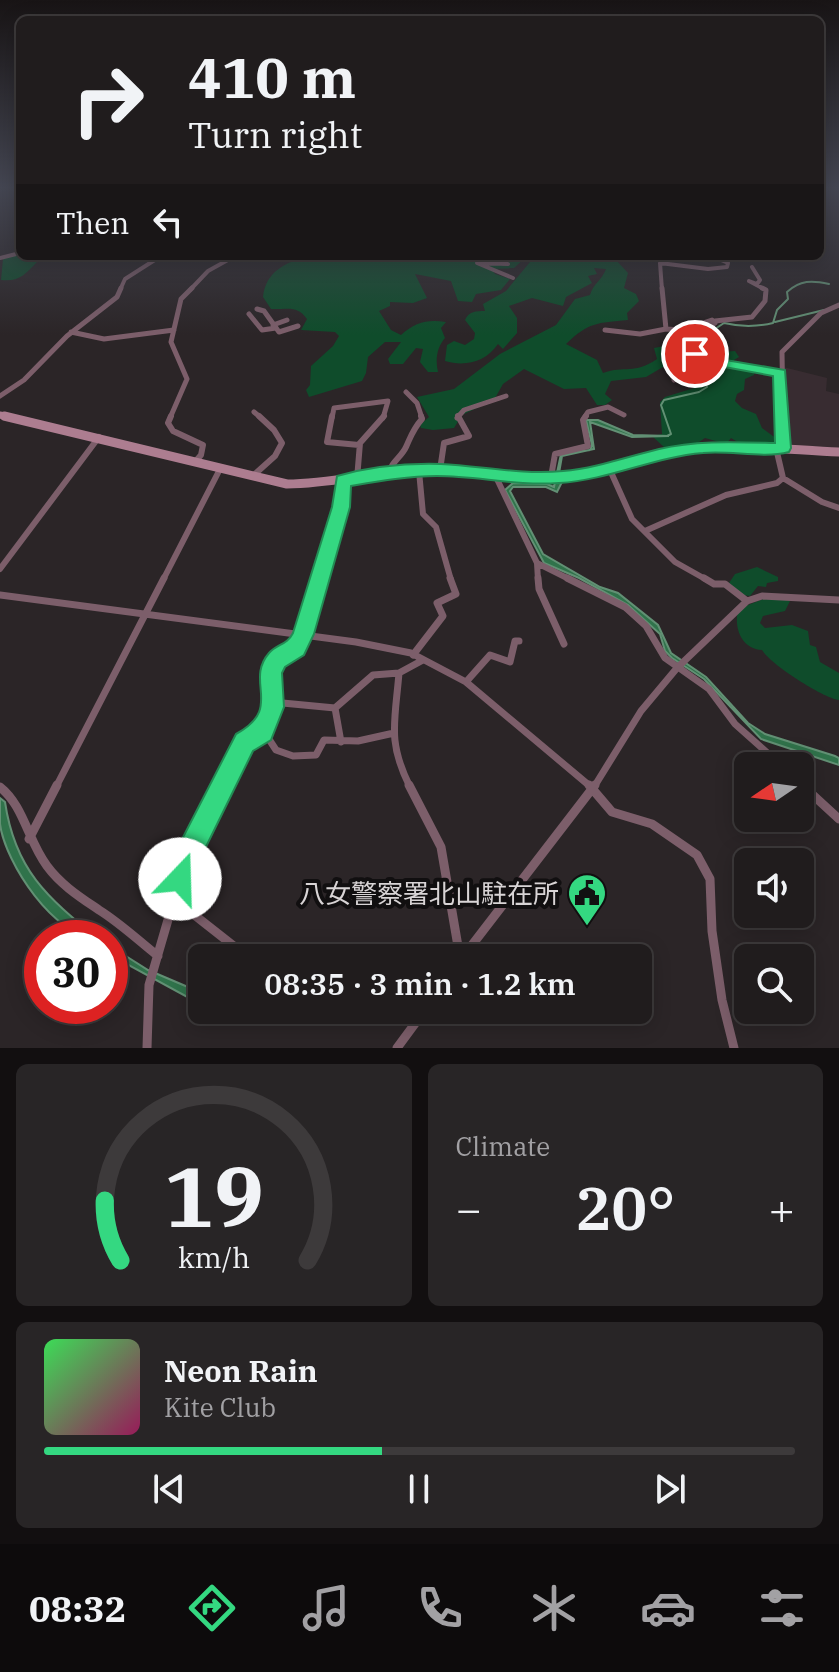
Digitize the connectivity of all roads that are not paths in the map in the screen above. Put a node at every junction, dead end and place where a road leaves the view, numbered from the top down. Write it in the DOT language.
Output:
graph roads {
  1 [pos="155,260"];
  2 [pos="228,260"];
  3 [pos="498,260"];
  4 [pos="721,260"];
  5 [pos="752,267"];
  6 [pos="513,278"];
  7 [pos="839,305"];
  8 [pos="257,309"];
  9 [pos="249,314"];
  10 [pos="287,320"];
  11 [pos="715,321"];
  12 [pos="298,326"];
  13 [pos="275,327"];
  14 [pos="666,329"];
  15 [pos="174,330"];
  16 [pos="605,330"];
  17 [pos="71,332"];
  18 [pos="696,355"];
  19 [pos="780,373"];
  20 [pos="674,380"];
  21 [pos="406,392"];
  22 [pos="0,396"];
  23 [pos="506,396"];
  24 [pos="254,412"];
  25 [pos="0,415"];
  26 [pos="624,415"];
  27 [pos="99,437"];
  28 [pos="359,445"];
  29 [pos="780,448"];
  30 [pos="839,452"];
  31 [pos="195,462"];
  32 [pos="220,469"];
  33 [pos="440,470"];
  34 [pos="610,470"];
  35 [pos="419,471"];
  36 [pos="255,474"];
  37 [pos="389,474"];
  38 [pos="496,477"];
  39 [pos="555,477"];
  40 [pos="783,478"];
  41 [pos="357,479"];
  42 [pos="343,481"];
  43 [pos="839,508"];
  44 [pos="645,531"];
  45 [pos="537,563"];
  46 [pos="0,569"];
  47 [pos="0,595"];
  48 [pos="839,600"];
  49 [pos="747,601"];
  50 [pos="146,613"];
  51 [pos="303,634"];
  52 [pos="519,641"];
  53 [pos="564,644"];
  54 [pos="413,655"];
  55 [pos="423,660"];
  56 [pos="681,664"];
  57 [pos="399,673"];
  58 [pos="466,682"];
  59 [pos="272,702"];
  60 [pos="335,708"];
  61 [pos="263,730"];
  62 [pos="394,733"];
  63 [pos="341,742"];
  64 [pos="766,752"];
  65 [pos="0,787"];
  66 [pos="593,788"];
  67 [pos="814,796"];
  68 [pos="839,819"];
  69 [pos="29,839"];
  70 [pos="174,899"];
  71 [pos="231,944"];
  72 [pos="458,944"];
  73 [pos="472,944"];
  74 [pos="158,956"];
  75 [pos="414,1024"];
  76 [pos="147,1048"];
  77 [pos="397,1048"];
  78 [pos="734,1048"];
  1 -- 17 [label="street"];
  2 -- 15 [label="street"];
  3 -- 6 [label="street"];
  4 -- 14 [label="street"];
  5 -- 11 [label="street"];
  7 -- 19 [label="street"];
  8 -- 13 [label="street"];
  9 -- 13 [label="street"];
  10 -- 13 [label="street"];
  11 -- 14 [label="street"];
  11 -- 18 [label="street"];
  12 -- 13 [label="street"];
  14 -- 16 [label="street"];
  15 -- 17 [label="street"];
  15 -- 31 [label="street"];
  17 -- 22 [label="street"];
  18 -- 19 [label="street"];
  18 -- 20 [label="street"];
  19 -- 29 [label="street"];
  21 -- 37 [label="street"];
  23 -- 33 [label="street"];
  24 -- 36 [label="street"];
  25 -- 27 [label="street"];
  26 -- 39 [label="street"];
  27 -- 31 [label="street"];
  27 -- 46 [label="street"];
  28 -- 28 [label="street"];
  28 -- 41 [label="street"];
  29 -- 30 [label="street"];
  29 -- 34 [label="street"];
  29 -- 40 [label="street"];
  31 -- 32 [label="street"];
  32 -- 42 [label="street"];
  32 -- 50 [label="street"];
  33 -- 35 [label="street"];
  33 -- 38 [label="street"];
  34 -- 39 [label="street"];
  34 -- 44 [label="street"];
  35 -- 37 [label="street"];
  35 -- 54 [label="street"];
  37 -- 41 [label="street"];
  38 -- 39 [label="street"];
  38 -- 45 [label="street"];
  40 -- 43 [label="street"];
  40 -- 44 [label="street"];
  41 -- 42 [label="street"];
  42 -- 51 [label="street"];
  44 -- 49 [label="street"];
  45 -- 53 [label="street"];
  45 -- 56 [label="street"];
  47 -- 50 [label="street"];
  48 -- 49 [label="street"];
  49 -- 56 [label="street"];
  50 -- 51 [label="street"];
  50 -- 69 [label="street"];
  51 -- 54 [label="street"];
  51 -- 59 [label="street"];
  52 -- 58 [label="street"];
  54 -- 55 [label="street"];
  55 -- 57 [label="street"];
  55 -- 58 [label="street"];
  56 -- 64 [label="street"];
  56 -- 66 [label="street"];
  57 -- 60 [label="street"];
  57 -- 62 [label="street"];
  58 -- 66 [label="street"];
  59 -- 60 [label="street"];
  59 -- 61 [label="street"];
  60 -- 63 [label="street"];
  61 -- 63 [label="street"];
  61 -- 70 [label="street"];
  62 -- 63 [label="street"];
  62 -- 72 [label="street"];
  65 -- 69 [label="street"];
  66 -- 73 [label="street"];
  66 -- 78 [label="street"];
  67 -- 68 [label="street"];
  69 -- 74 [label="street"];
  70 -- 71 [label="street"];
  70 -- 74 [label="street"];
  74 -- 76 [label="street"];
  75 -- 77 [label="street"];
}
